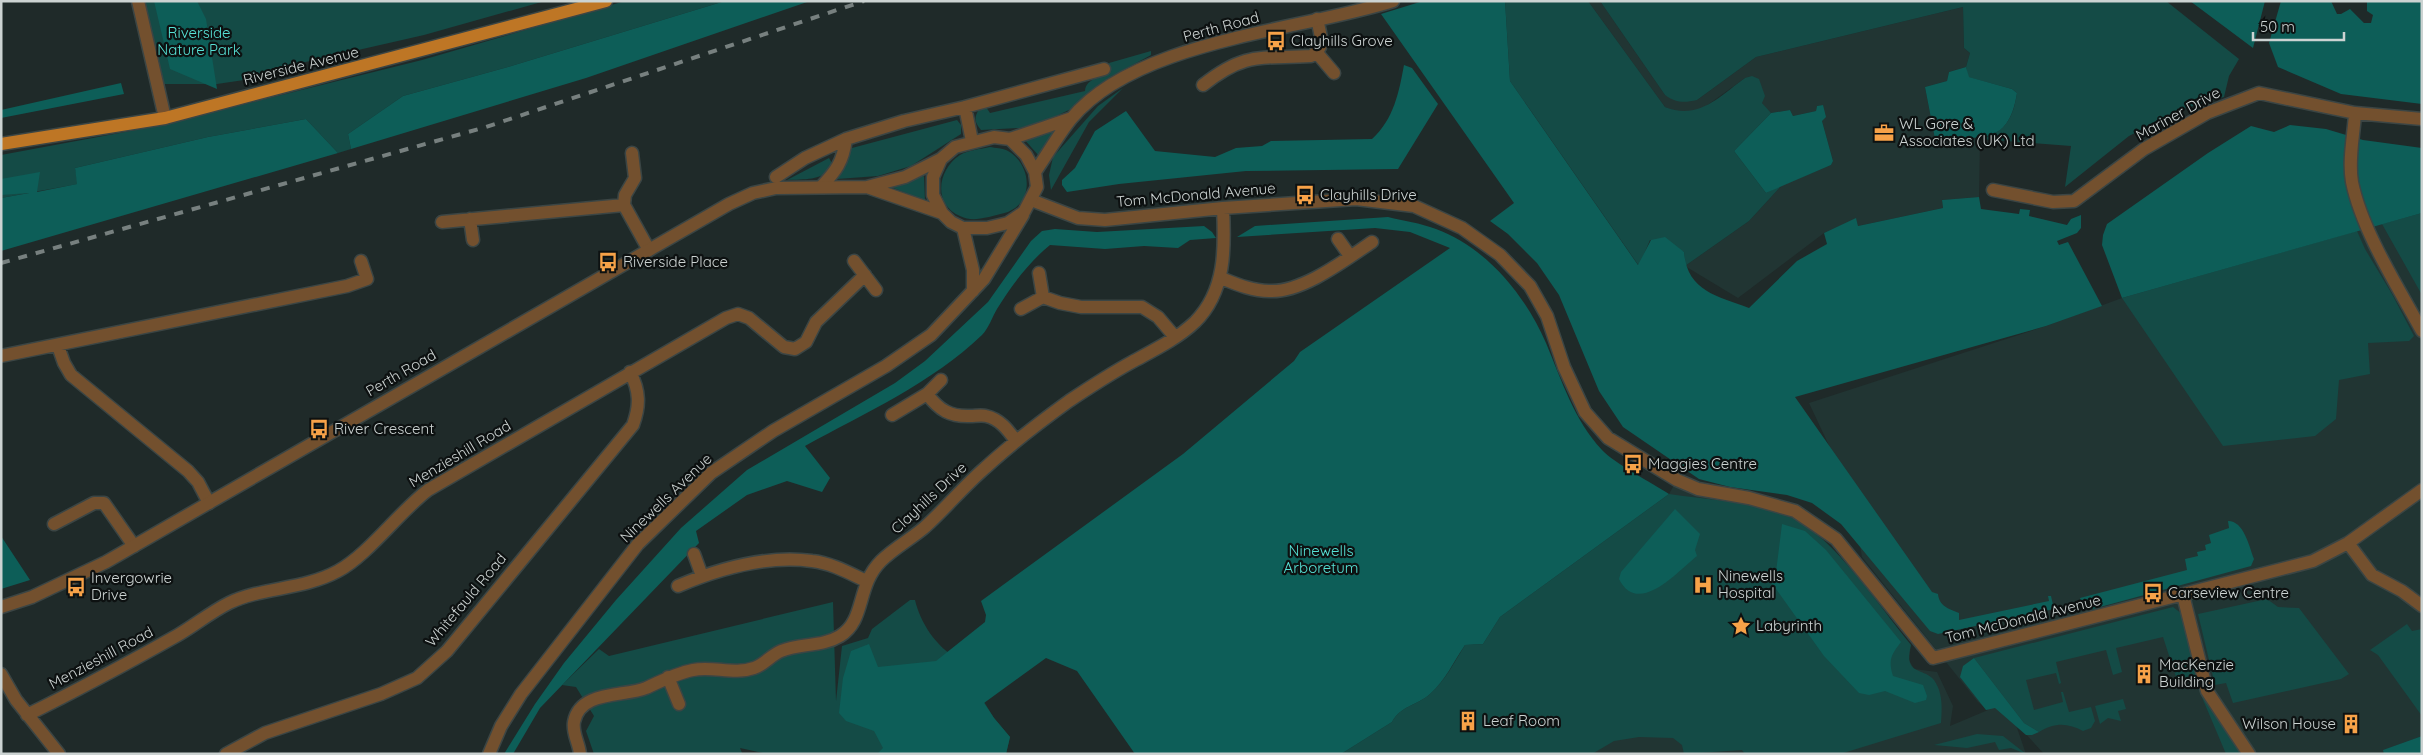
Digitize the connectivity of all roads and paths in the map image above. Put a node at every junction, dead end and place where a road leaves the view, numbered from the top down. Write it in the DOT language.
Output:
graph roads {
  1 [pos="138,1"];
  2 [pos="606,1"];
  3 [pos="1393,1"];
  4 [pos="1317,19"];
  5 [pos="1317,53"];
  6 [pos="1104,69"];
  7 [pos="1334,73"];
  8 [pos="1203,85"];
  9 [pos="965,107"];
  10 [pos="2355,113"];
  11 [pos="165,118"];
  12 [pos="1072,118"];
  13 [pos="2422,119"];
  14 [pos="846,139"];
  15 [pos="1010,139"];
  16 [pos="972,141"];
  17 [pos="1,144"];
  18 [pos="632,153"];
  19 [pos="941,159"];
  20 [pos="1035,172"];
  21 [pos="776,177"];
  22 [pos="821,187"];
  23 [pos="867,187"];
  24 [pos="1993,190"];
  25 [pos="1031,200"];
  26 [pos="624,205"];
  27 [pos="1224,208"];
  28 [pos="1024,212"];
  29 [pos="942,213"];
  30 [pos="470,219"];
  31 [pos="442,222"];
  32 [pos="963,228"];
  33 [pos="1338,239"];
  34 [pos="473,240"];
  35 [pos="1372,242"];
  36 [pos="649,250"];
  37 [pos="1350,256"];
  38 [pos="854,260"];
  39 [pos="361,262"];
  40 [pos="1039,274"];
  41 [pos="865,275"];
  42 [pos="1221,278"];
  43 [pos="876,290"];
  44 [pos="973,291"];
  45 [pos="1043,297"];
  46 [pos="1021,309"];
  47 [pos="2422,331"];
  48 [pos="1175,337"];
  49 [pos="58,346"];
  50 [pos="1,356"];
  51 [pos="630,372"];
  52 [pos="941,380"];
  53 [pos="927,394"];
  54 [pos="892,415"];
  55 [pos="1016,441"];
  56 [pos="2422,490"];
  57 [pos="209,503"];
  58 [pos="54,524"];
  59 [pos="2348,543"];
  60 [pos="134,546"];
  61 [pos="694,554"];
  62 [pos="702,576"];
  63 [pos="866,581"];
  64 [pos="678,586"];
  65 [pos="2183,595"];
  66 [pos="2422,606"];
  67 [pos="1,607"];
  68 [pos="1,674"];
  69 [pos="668,678"];
  70 [pos="679,704"];
  71 [pos="27,715"];
  72 [pos="59,754"];
  73 [pos="226,754"];
  74 [pos="488,754"];
  75 [pos="580,754"];
  76 [pos="2249,754"];
  1 -- 11 [label="street"];
  2 -- 11 [label="main road, Riverside Avenue"];
  3 -- 4 [label="street, Perth Road"];
  4 -- 5 [label="street"];
  4 -- 12 [label="street, Perth Road"];
  5 -- 7 [label="street"];
  5 -- 8 [label="street"];
  6 -- 9 [label="street"];
  9 -- 14 [label="street"];
  9 -- 16 [label="street"];
  10 -- 13 [label="street, Mariner Drive"];
  10 -- 24 [label="street, Mariner Drive"];
  10 -- 47 [label="street"];
  11 -- 17 [label="main road, Riverside Avenue"];
  12 -- 15 [label="street, Perth Road"];
  12 -- 20 [label="street, Perth Road"];
  14 -- 21 [label="street"];
  14 -- 22 [label="street"];
  15 -- 16 [label="street, Perth Road"];
  15 -- 20 [label="street"];
  16 -- 19 [label="street, Perth Road"];
  18 -- 26 [label="street"];
  19 -- 23 [label="street, Perth Road"];
  19 -- 29 [label="street"];
  20 -- 25 [label="street, Perth Road"];
  22 -- 23 [label="street, Perth Road"];
  22 -- 36 [label="street, Perth Road"];
  23 -- 29 [label="street, Perth Road"];
  25 -- 27 [label="street, Tom McDonald Avenue"];
  25 -- 28 [label="street, Perth Road"];
  26 -- 30 [label="street"];
  26 -- 36 [label="street"];
  27 -- 42 [label="street, Clayhills Drive"];
  27 -- 65 [label="street, Tom McDonald Avenue"];
  28 -- 32 [label="street, Perth Road"];
  28 -- 44 [label="street, Ninewells Avenue"];
  29 -- 32 [label="street, Perth Road"];
  30 -- 31 [label="street"];
  30 -- 34 [label="street"];
  32 -- 44 [label="street"];
  33 -- 37 [label="street"];
  35 -- 37 [label="street"];
  36 -- 57 [label="street, Perth Road"];
  37 -- 42 [label="street"];
  38 -- 41 [label="street"];
  39 -- 49 [label="street"];
  40 -- 45 [label="street"];
  41 -- 43 [label="street"];
  41 -- 51 [label="street, Menzieshill Road"];
  42 -- 48 [label="street, Clayhills Drive"];
  44 -- 74 [label="street, Ninewells Avenue"];
  45 -- 46 [label="street"];
  45 -- 48 [label="street"];
  48 -- 55 [label="street, Clayhills Drive"];
  49 -- 50 [label="street"];
  49 -- 57 [label="street"];
  51 -- 71 [label="street, Menzieshill Road"];
  51 -- 73 [label="street, Whitefauld Road"];
  52 -- 53 [label="street"];
  53 -- 54 [label="street"];
  53 -- 55 [label="street"];
  55 -- 63 [label="street, Clayhills Drive"];
  56 -- 59 [label="street, Tom McDonald Avenue"];
  57 -- 60 [label="street, Perth Road"];
  58 -- 60 [label="street"];
  59 -- 65 [label="street, Tom McDonald Avenue"];
  59 -- 66 [label="street"];
  60 -- 67 [label="street, Perth Road"];
  61 -- 62 [label="street"];
  62 -- 63 [label="street"];
  62 -- 64 [label="street"];
  63 -- 69 [label="street, Clayhills Drive"];
  65 -- 76 [label="street"];
  68 -- 71 [label="street"];
  69 -- 70 [label="street"];
  69 -- 75 [label="street, Clayhills Drive"];
  71 -- 72 [label="street"];
}
